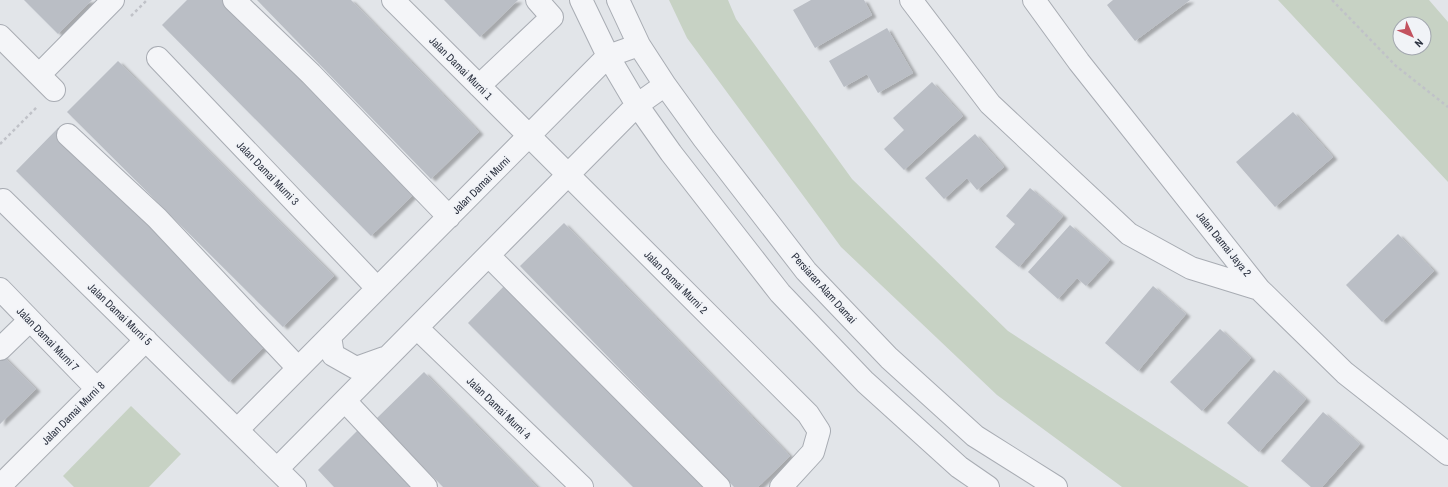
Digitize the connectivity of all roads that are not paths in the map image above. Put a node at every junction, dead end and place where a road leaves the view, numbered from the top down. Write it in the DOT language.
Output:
graph roads {
  1 [pos="114,0"];
  2 [pos="234,0"];
  3 [pos="393,0"];
  4 [pos="537,0"];
  5 [pos="582,0"];
  6 [pos="618,0"];
  7 [pos="911,0"];
  8 [pos="1034,0"];
  9 [pos="0,36"];
  10 [pos="639,45"];
  11 [pos="608,56"];
  12 [pos="158,58"];
  13 [pos="39,75"];
  14 [pos="665,85"];
  15 [pos="479,86"];
  16 [pos="54,90"];
  17 [pos="637,105"];
  18 [pos="68,135"];
  19 [pos="529,137"];
  20 [pos="569,175"];
  21 [pos="3,200"];
  22 [pos="449,217"];
  23 [pos="488,256"];
  24 [pos="377,288"];
  25 [pos="1259,288"];
  26 [pos="0,289"];
  27 [pos="30,320"];
  28 [pos="417,328"];
  29 [pos="330,336"];
  30 [pos="146,340"];
  31 [pos="0,349"];
  32 [pos="389,357"];
  33 [pos="298,368"];
  34 [pos="97,389"];
  35 [pos="345,401"];
  36 [pos="238,429"];
  37 [pos="1448,454"];
  38 [pos="278,468"];
  39 [pos="0,486"];
  40 [pos="295,487"];
  41 [pos="426,487"];
  42 [pos="582,487"];
  43 [pos="719,487"];
  44 [pos="781,487"];
  45 [pos="988,487"];
  46 [pos="1056,487"];
  1 -- 13 [label="street"];
  2 -- 22 [label="street"];
  3 -- 15 [label="street, Jalan Damai Murni 1"];
  4 -- 15 [label="street"];
  5 -- 11 [label="street"];
  6 -- 10 [label="street, Persiaran Alam Damai"];
  7 -- 25 [label="street"];
  8 -- 25 [label="street, Jalan Damai Jaya 2"];
  9 -- 13 [label="street"];
  10 -- 11 [label="street, Jalan Damai Murni"];
  10 -- 14 [label="street, Persiaran Alam Damai"];
  11 -- 17 [label="street"];
  11 -- 19 [label="street, Jalan Damai Murni"];
  12 -- 24 [label="street, Jalan Damai Murni 3"];
  13 -- 16 [label="street"];
  14 -- 17 [label="street"];
  14 -- 46 [label="street, Persiaran Alam Damai"];
  15 -- 19 [label="street, Jalan Damai Murni 1"];
  17 -- 20 [label="street"];
  17 -- 45 [label="street"];
  18 -- 33 [label="street"];
  19 -- 20 [label="street, Jalan Damai Murni 2"];
  19 -- 22 [label="street, Jalan Damai Murni"];
  20 -- 23 [label="street"];
  20 -- 44 [label="street, Jalan Damai Murni 2"];
  21 -- 30 [label="street, Jalan Damai Murni 5"];
  22 -- 24 [label="street, Jalan Damai Murni"];
  23 -- 28 [label="street"];
  23 -- 43 [label="street"];
  24 -- 29 [label="street, Jalan Damai Murni"];
  25 -- 37 [label="street, Jalan Damai Jaya 2"];
  26 -- 27 [label="street, Jalan Damai Murni 7"];
  27 -- 31 [label="street"];
  27 -- 34 [label="street, Jalan Damai Murni 7"];
  28 -- 32 [label="street"];
  28 -- 42 [label="street, Jalan Damai Murni 4"];
  29 -- 32 [label="street"];
  29 -- 33 [label="street, Jalan Damai Murni"];
  30 -- 34 [label="street, Jalan Damai Murni 8"];
  30 -- 36 [label="street, Jalan Damai Murni 5"];
  32 -- 35 [label="street"];
  33 -- 36 [label="street, Jalan Damai Murni"];
  34 -- 39 [label="street, Jalan Damai Murni 8"];
  35 -- 38 [label="street"];
  35 -- 41 [label="street"];
  36 -- 38 [label="street, Jalan Damai Murni 5"];
  38 -- 40 [label="street, Jalan Damai Murni 5"];
}
